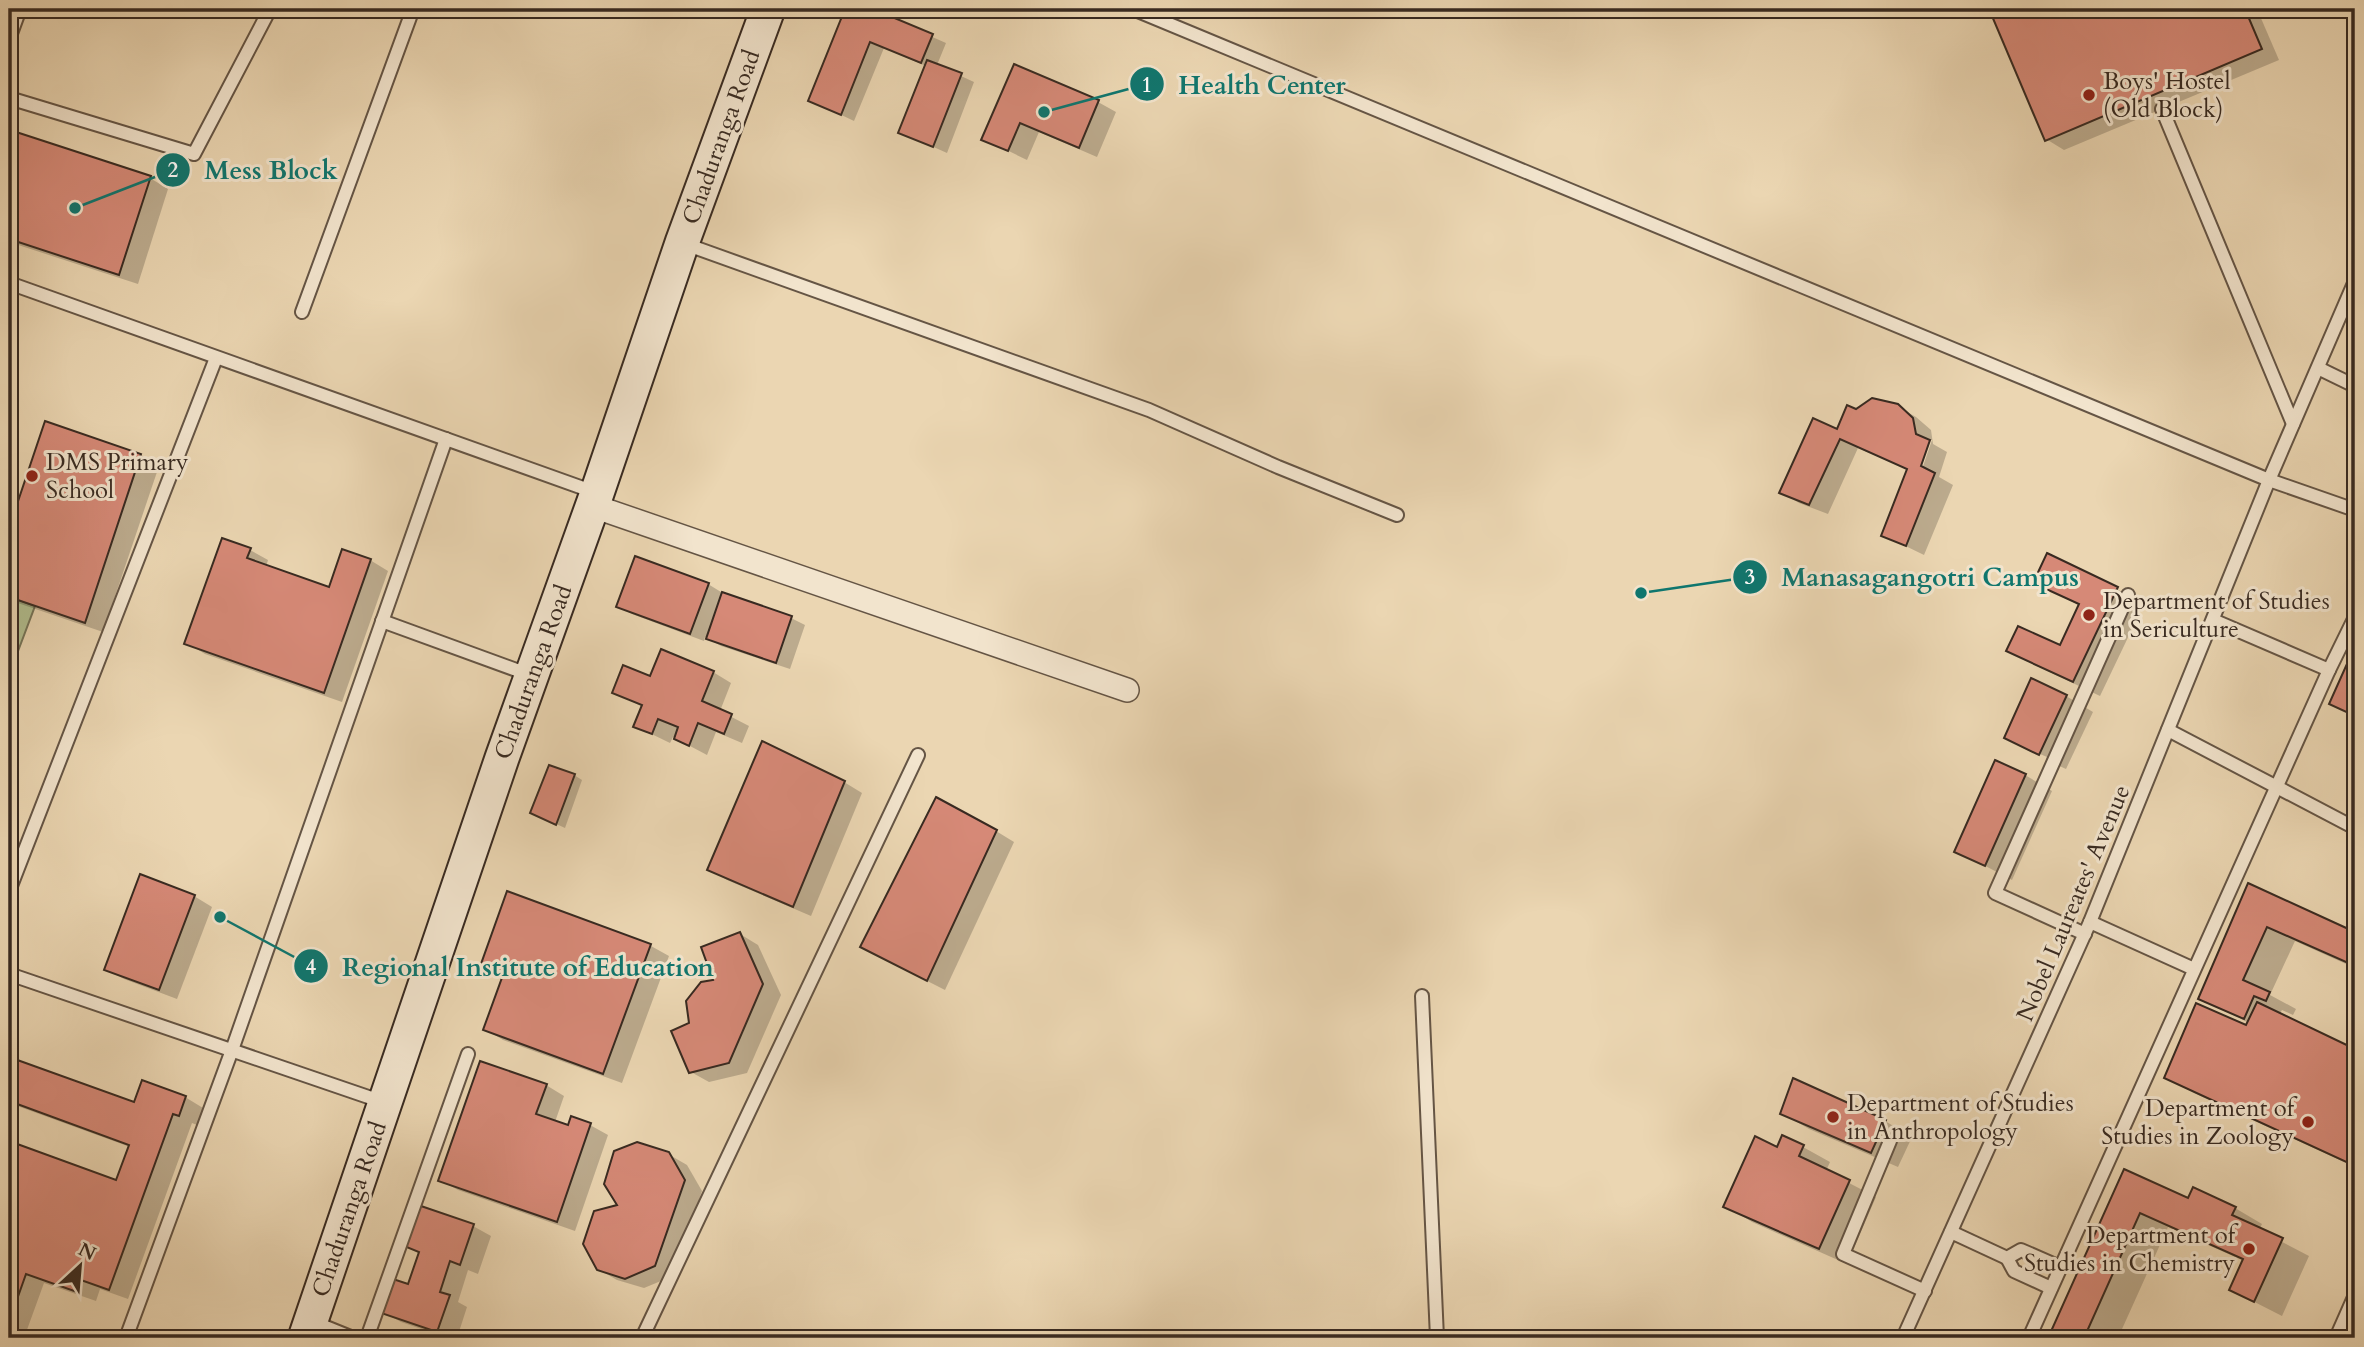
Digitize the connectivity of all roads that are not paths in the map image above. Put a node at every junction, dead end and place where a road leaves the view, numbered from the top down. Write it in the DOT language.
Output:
graph roads {
  1 [pos="20,9"];
  2 [pos="270,9"];
  3 [pos="413,9"];
  4 [pos="768,9"];
  5 [pos="1133,9"];
  6 [pos="9,39"];
  7 [pos="9,98"];
  8 [pos="2162,109"];
  9 [pos="682,243"];
  10 [pos="2355,281"];
  11 [pos="9,283"];
  12 [pos="302,312"];
  13 [pos="216,358"];
  14 [pos="2318,368"];
  15 [pos="2355,386"];
  16 [pos="2293,424"];
  17 [pos="446,439"];
  18 [pos="2269,480"];
  19 [pos="595,500"];
  20 [pos="2355,510"];
  21 [pos="1397,515"];
  22 [pos="2128,595"];
  23 [pos="2355,617"];
  24 [pos="2213,620"];
  25 [pos="382,621"];
  26 [pos="2329,670"];
  27 [pos="532,676"];
  28 [pos="1127,690"];
  29 [pos="2168,730"];
  30 [pos="918,755"];
  31 [pos="2277,786"];
  32 [pos="2355,828"];
  33 [pos="9,891"];
  34 [pos="2088,928"];
  35 [pos="2194,969"];
  36 [pos="9,974"];
  37 [pos="1422,996"];
  38 [pos="232,1050"];
  39 [pos="468,1054"];
  40 [pos="384,1102"];
  41 [pos="1890,1141"];
  42 [pos="1951,1232"];
  43 [pos="2007,1258"];
  44 [pos="2060,1267"];
  45 [pos="2051,1288"];
  46 [pos="1925,1291"];
  47 [pos="2355,1295"];
  48 [pos="308,1330"];
  49 [pos="126,1338"];
  50 [pos="353,1338"];
  51 [pos="367,1338"];
  52 [pos="642,1338"];
  53 [pos="1437,1338"];
  54 [pos="1903,1338"];
  55 [pos="2029,1338"];
  56 [pos="2336,1338"];
  1 -- 6 [label="lane"];
  2 -- 7 [label="lane"];
  3 -- 12 [label="lane"];
  4 -- 9 [label="street, Chaduranga Road"];
  5 -- 18 [label="lane"];
  8 -- 16 [label="lane"];
  9 -- 19 [label="street, Chaduranga Road"];
  9 -- 21 [label="lane"];
  10 -- 14 [label="lane, Nobel Laureates' Avenue"];
  11 -- 13 [label="lane"];
  13 -- 17 [label="lane"];
  13 -- 33 [label="lane"];
  14 -- 15 [label="lane"];
  14 -- 16 [label="lane, Nobel Laureates' Avenue"];
  16 -- 18 [label="lane, Nobel Laureates' Avenue"];
  17 -- 19 [label="lane"];
  17 -- 25 [label="lane"];
  18 -- 20 [label="lane"];
  18 -- 24 [label="lane, Nobel Laureates' Avenue"];
  19 -- 27 [label="street, Chaduranga Road"];
  19 -- 28 [label="street"];
  22 -- 34 [label="lane"];
  23 -- 26 [label="lane"];
  24 -- 26 [label="lane"];
  24 -- 29 [label="lane, Nobel Laureates' Avenue"];
  25 -- 27 [label="lane"];
  25 -- 38 [label="lane"];
  26 -- 31 [label="lane"];
  27 -- 40 [label="street, Chaduranga Road"];
  29 -- 31 [label="lane"];
  29 -- 34 [label="lane, Nobel Laureates' Avenue"];
  30 -- 52 [label="lane"];
  31 -- 32 [label="lane"];
  31 -- 35 [label="lane"];
  34 -- 35 [label="lane"];
  34 -- 42 [label="lane, Nobel Laureates' Avenue"];
  35 -- 44 [label="lane"];
  36 -- 38 [label="lane"];
  37 -- 53 [label="lane"];
  38 -- 40 [label="lane"];
  38 -- 49 [label="lane"];
  39 -- 51 [label="lane"];
  40 -- 48 [label="street, Chaduranga Road"];
  41 -- 46 [label="lane"];
  42 -- 43 [label="lane"];
  42 -- 46 [label="lane, Nobel Laureates' Avenue"];
  43 -- 44 [label="lane"];
  43 -- 45 [label="lane"];
  44 -- 45 [label="lane"];
  45 -- 55 [label="lane"];
  46 -- 54 [label="lane, Nobel Laureates' Avenue"];
  47 -- 56 [label="lane"];
  48 -- 50 [label="lane"];
}
